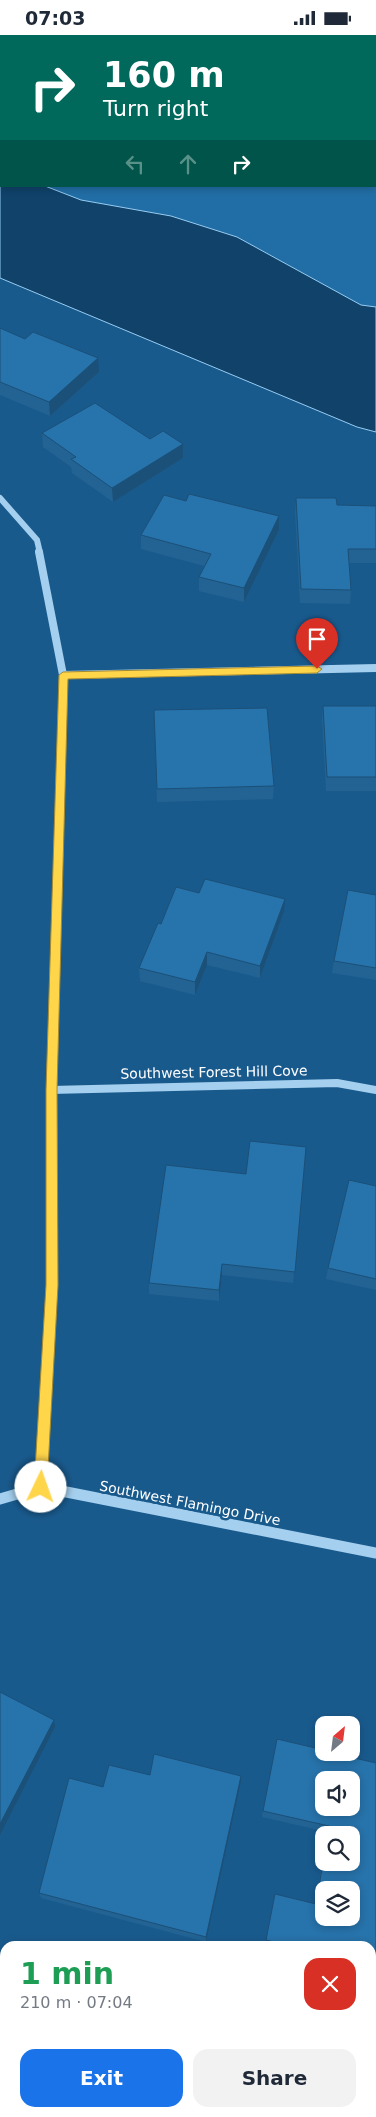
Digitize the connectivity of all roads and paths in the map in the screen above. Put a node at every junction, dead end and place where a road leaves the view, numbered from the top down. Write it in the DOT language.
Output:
graph roads {
  1 [pos="0,498"];
  2 [pos="376,668"];
  3 [pos="63,675"];
  4 [pos="52,1090"];
  5 [pos="376,1090"];
  6 [pos="41,1487"];
  7 [pos="0,1499"];
  8 [pos="376,1553"];
  1 -- 3 [label="street"];
  2 -- 3 [label="street"];
  3 -- 4 [label="street"];
  4 -- 5 [label="street, Southwest Forest Hill Cove"];
  4 -- 6 [label="street"];
  6 -- 7 [label="street, Southwest Flamingo Drive"];
  6 -- 8 [label="street, Southwest Flamingo Drive"];
}
